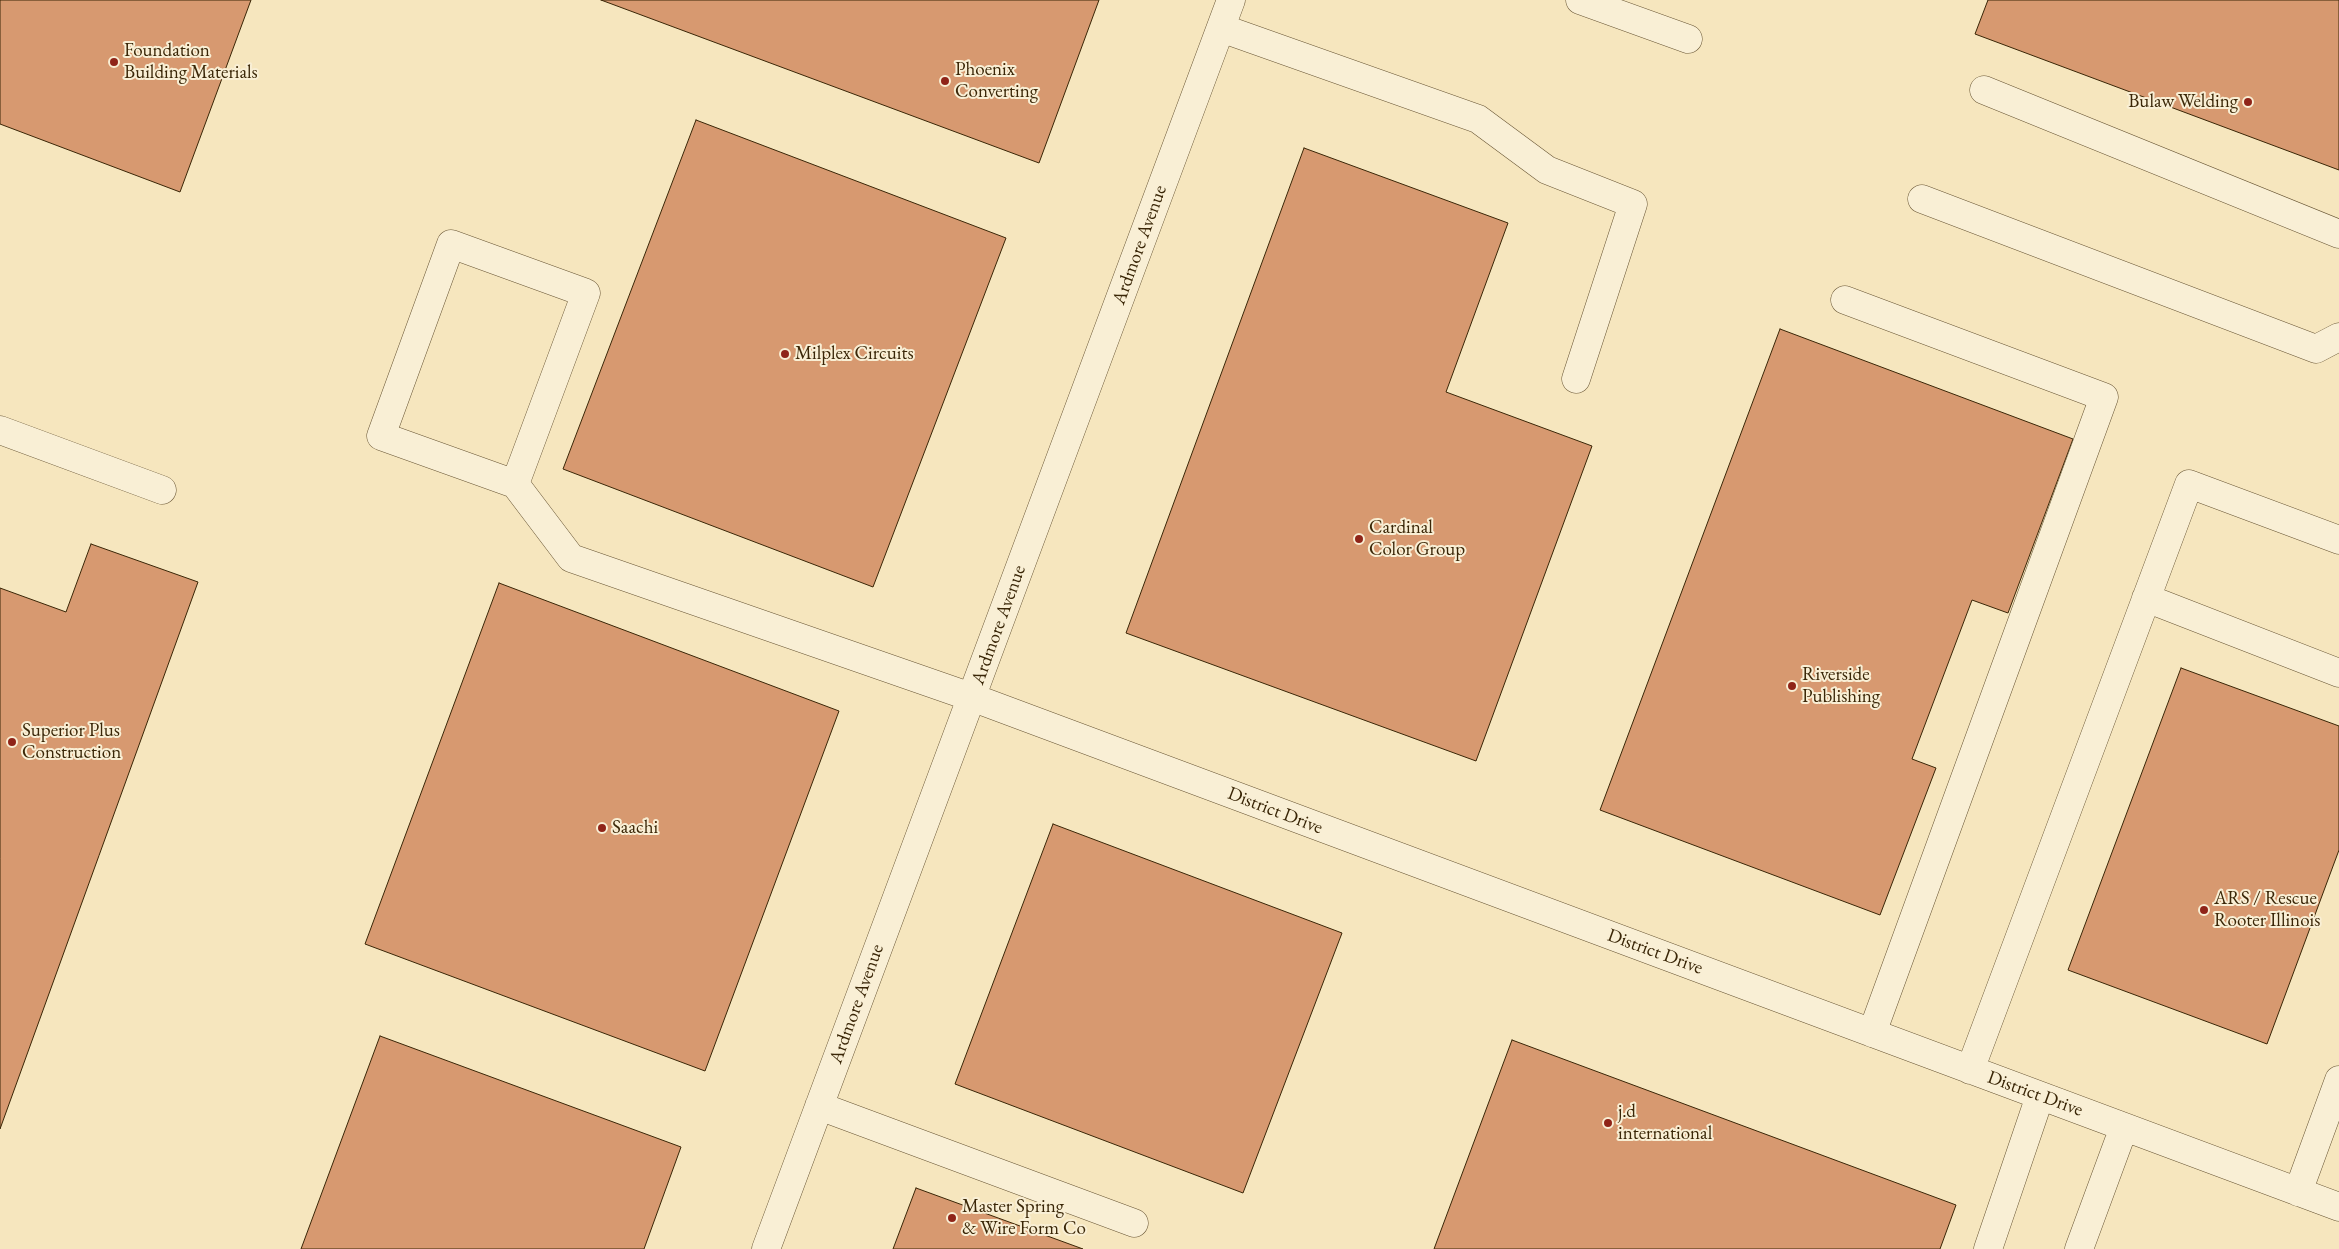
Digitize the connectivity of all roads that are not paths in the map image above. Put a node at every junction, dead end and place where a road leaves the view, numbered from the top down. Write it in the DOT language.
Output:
graph roads {
  1 [pos="1231,0"];
  2 [pos="1580,0"];
  3 [pos="1221,28"];
  4 [pos="1688,39"];
  5 [pos="1984,90"];
  6 [pos="1922,199"];
  7 [pos="2339,234"];
  8 [pos="1845,300"];
  9 [pos="2339,337"];
  10 [pos="1576,379"];
  11 [pos="0,430"];
  12 [pos="515,484"];
  13 [pos="162,490"];
  14 [pos="2339,540"];
  15 [pos="2146,598"];
  16 [pos="2339,673"];
  17 [pos="972,697"];
  18 [pos="1872,1033"];
  19 [pos="1970,1070"];
  20 [pos="2339,1080"];
  21 [pos="2040,1096"];
  22 [pos="819,1106"];
  23 [pos="2124,1127"];
  24 [pos="2298,1192"];
  25 [pos="2339,1207"];
  26 [pos="1134,1223"];
  27 [pos="766,1249"];
  28 [pos="1988,1249"];
  29 [pos="2079,1249"];
  1 -- 3 [label="street, Ardmore Avenue"];
  2 -- 4 [label="street"];
  3 -- 10 [label="street"];
  3 -- 17 [label="street, Ardmore Avenue"];
  5 -- 7 [label="street"];
  6 -- 9 [label="street"];
  8 -- 18 [label="street"];
  11 -- 13 [label="street"];
  12 -- 12 [label="street"];
  12 -- 17 [label="street, District Drive"];
  14 -- 15 [label="street"];
  15 -- 16 [label="street"];
  15 -- 19 [label="street"];
  17 -- 18 [label="street, District Drive"];
  17 -- 22 [label="street, Ardmore Avenue"];
  18 -- 19 [label="street, District Drive"];
  19 -- 21 [label="street, District Drive"];
  20 -- 24 [label="street"];
  21 -- 23 [label="street, District Drive"];
  21 -- 28 [label="street"];
  22 -- 26 [label="street"];
  22 -- 27 [label="street, Ardmore Avenue"];
  23 -- 24 [label="street, District Drive"];
  23 -- 29 [label="street"];
  24 -- 25 [label="street, District Drive"];
}
